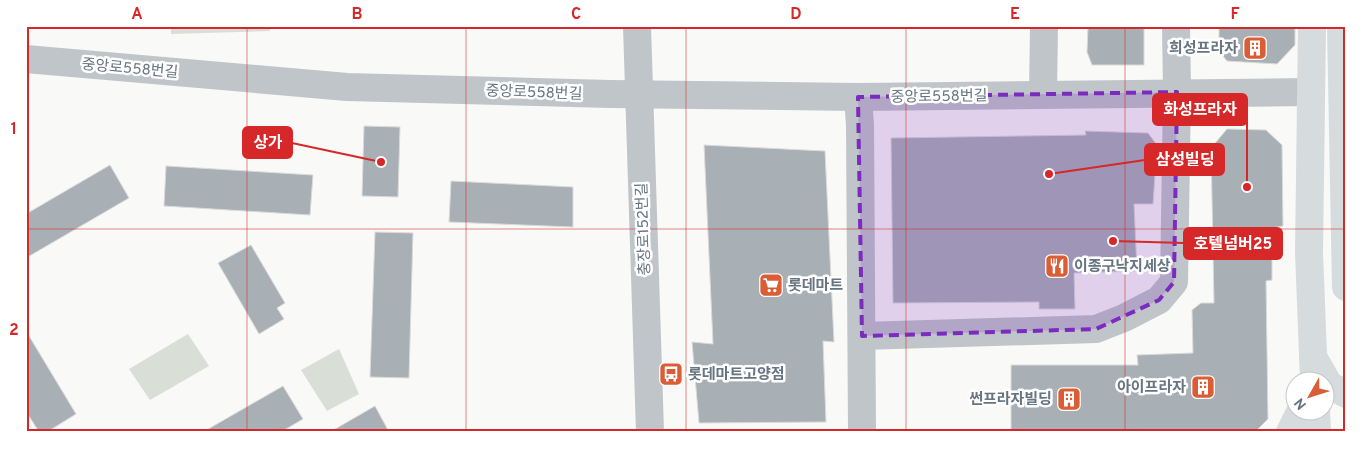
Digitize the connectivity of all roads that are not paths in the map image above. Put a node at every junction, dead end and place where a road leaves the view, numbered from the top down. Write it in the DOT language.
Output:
graph roads {
  1 [pos="637,26"];
  2 [pos="1044,26"];
  3 [pos="1176,26"];
  4 [pos="1312,26"];
  5 [pos="1341,26"];
  6 [pos="26,59"];
  7 [pos="1177,92"];
  8 [pos="1311,92"];
  9 [pos="638,94"];
  10 [pos="1043,95"];
  11 [pos="858,97"];
  12 [pos="1346,287"];
  13 [pos="862,336"];
  14 [pos="1313,370"];
  15 [pos="1334,387"];
  16 [pos="1346,394"];
  17 [pos="1296,420"];
  18 [pos="650,432"];
  19 [pos="862,432"];
  20 [pos="1290,432"];
  1 -- 9 [label="street, 충장로152번길"];
  2 -- 10 [label="street"];
  3 -- 7 [label="street"];
  4 -- 8 [label="main road"];
  5 -- 12 [label="main road"];
  6 -- 9 [label="street, 중앙로558번길"];
  7 -- 8 [label="street, 중앙로558번길"];
  7 -- 10 [label="street, 중앙로558번길"];
  7 -- 13 [label="street"];
  8 -- 14 [label="main road"];
  9 -- 11 [label="street, 중앙로558번길"];
  9 -- 18 [label="street, 충장로152번길"];
  10 -- 11 [label="street, 중앙로558번길"];
  11 -- 13 [label="street"];
  13 -- 19 [label="street"];
  15 -- 16 [label="main road"];
  17 -- 20 [label="main road"];
}
